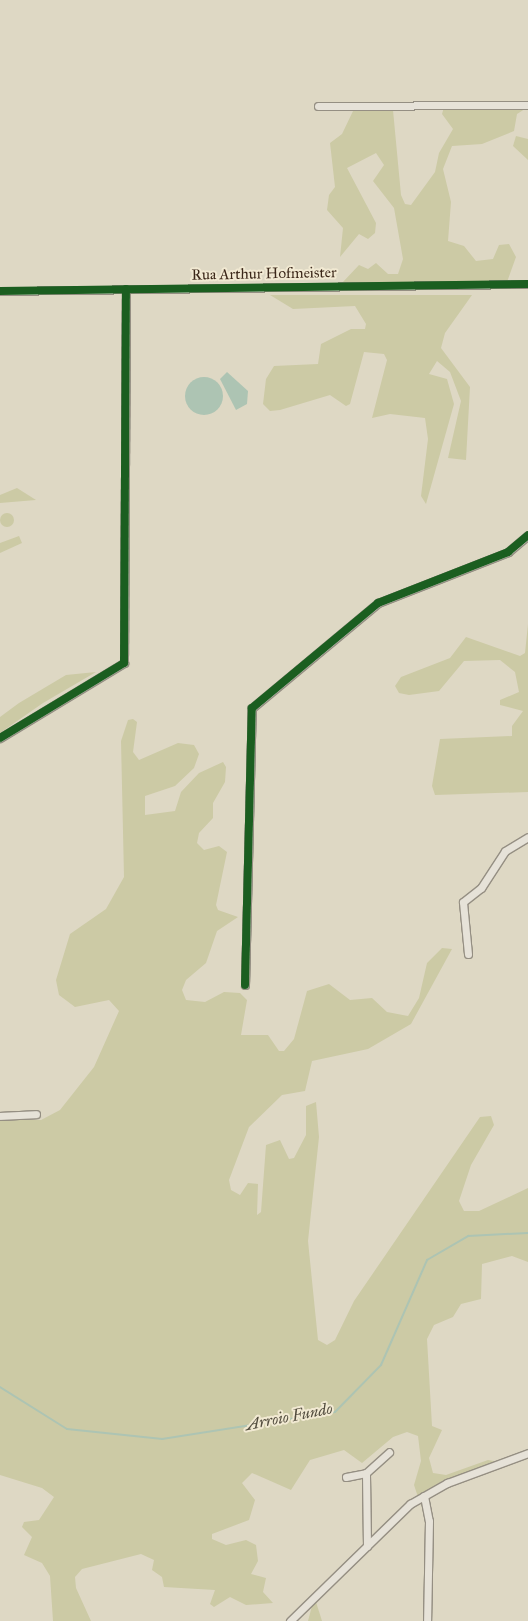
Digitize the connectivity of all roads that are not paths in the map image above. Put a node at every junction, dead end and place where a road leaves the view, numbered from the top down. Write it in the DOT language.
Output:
graph roads {
  1 [pos="528,105"];
  2 [pos="318,106"];
  3 [pos="528,284"];
  4 [pos="126,290"];
  5 [pos="0,291"];
  6 [pos="528,535"];
  7 [pos="0,738"];
  8 [pos="528,837"];
  9 [pos="468,954"];
  10 [pos="245,985"];
  11 [pos="36,1114"];
  12 [pos="0,1116"];
  13 [pos="389,1452"];
  14 [pos="528,1453"];
  15 [pos="366,1473"];
  16 [pos="346,1477"];
  17 [pos="424,1496"];
  18 [pos="367,1546"];
  19 [pos="290,1621"];
  20 [pos="428,1621"];
  1 -- 2 [label="street"];
  3 -- 4 [label="street, Rua Arthur Hofmeister"];
  4 -- 5 [label="street, Rua Arthur Hofmeister"];
  4 -- 7 [label="street"];
  6 -- 10 [label="street"];
  8 -- 9 [label="street"];
  11 -- 12 [label="street"];
  13 -- 15 [label="street"];
  14 -- 17 [label="street"];
  15 -- 16 [label="street"];
  15 -- 18 [label="street"];
  17 -- 18 [label="street"];
  17 -- 20 [label="street"];
  18 -- 19 [label="street"];
}
